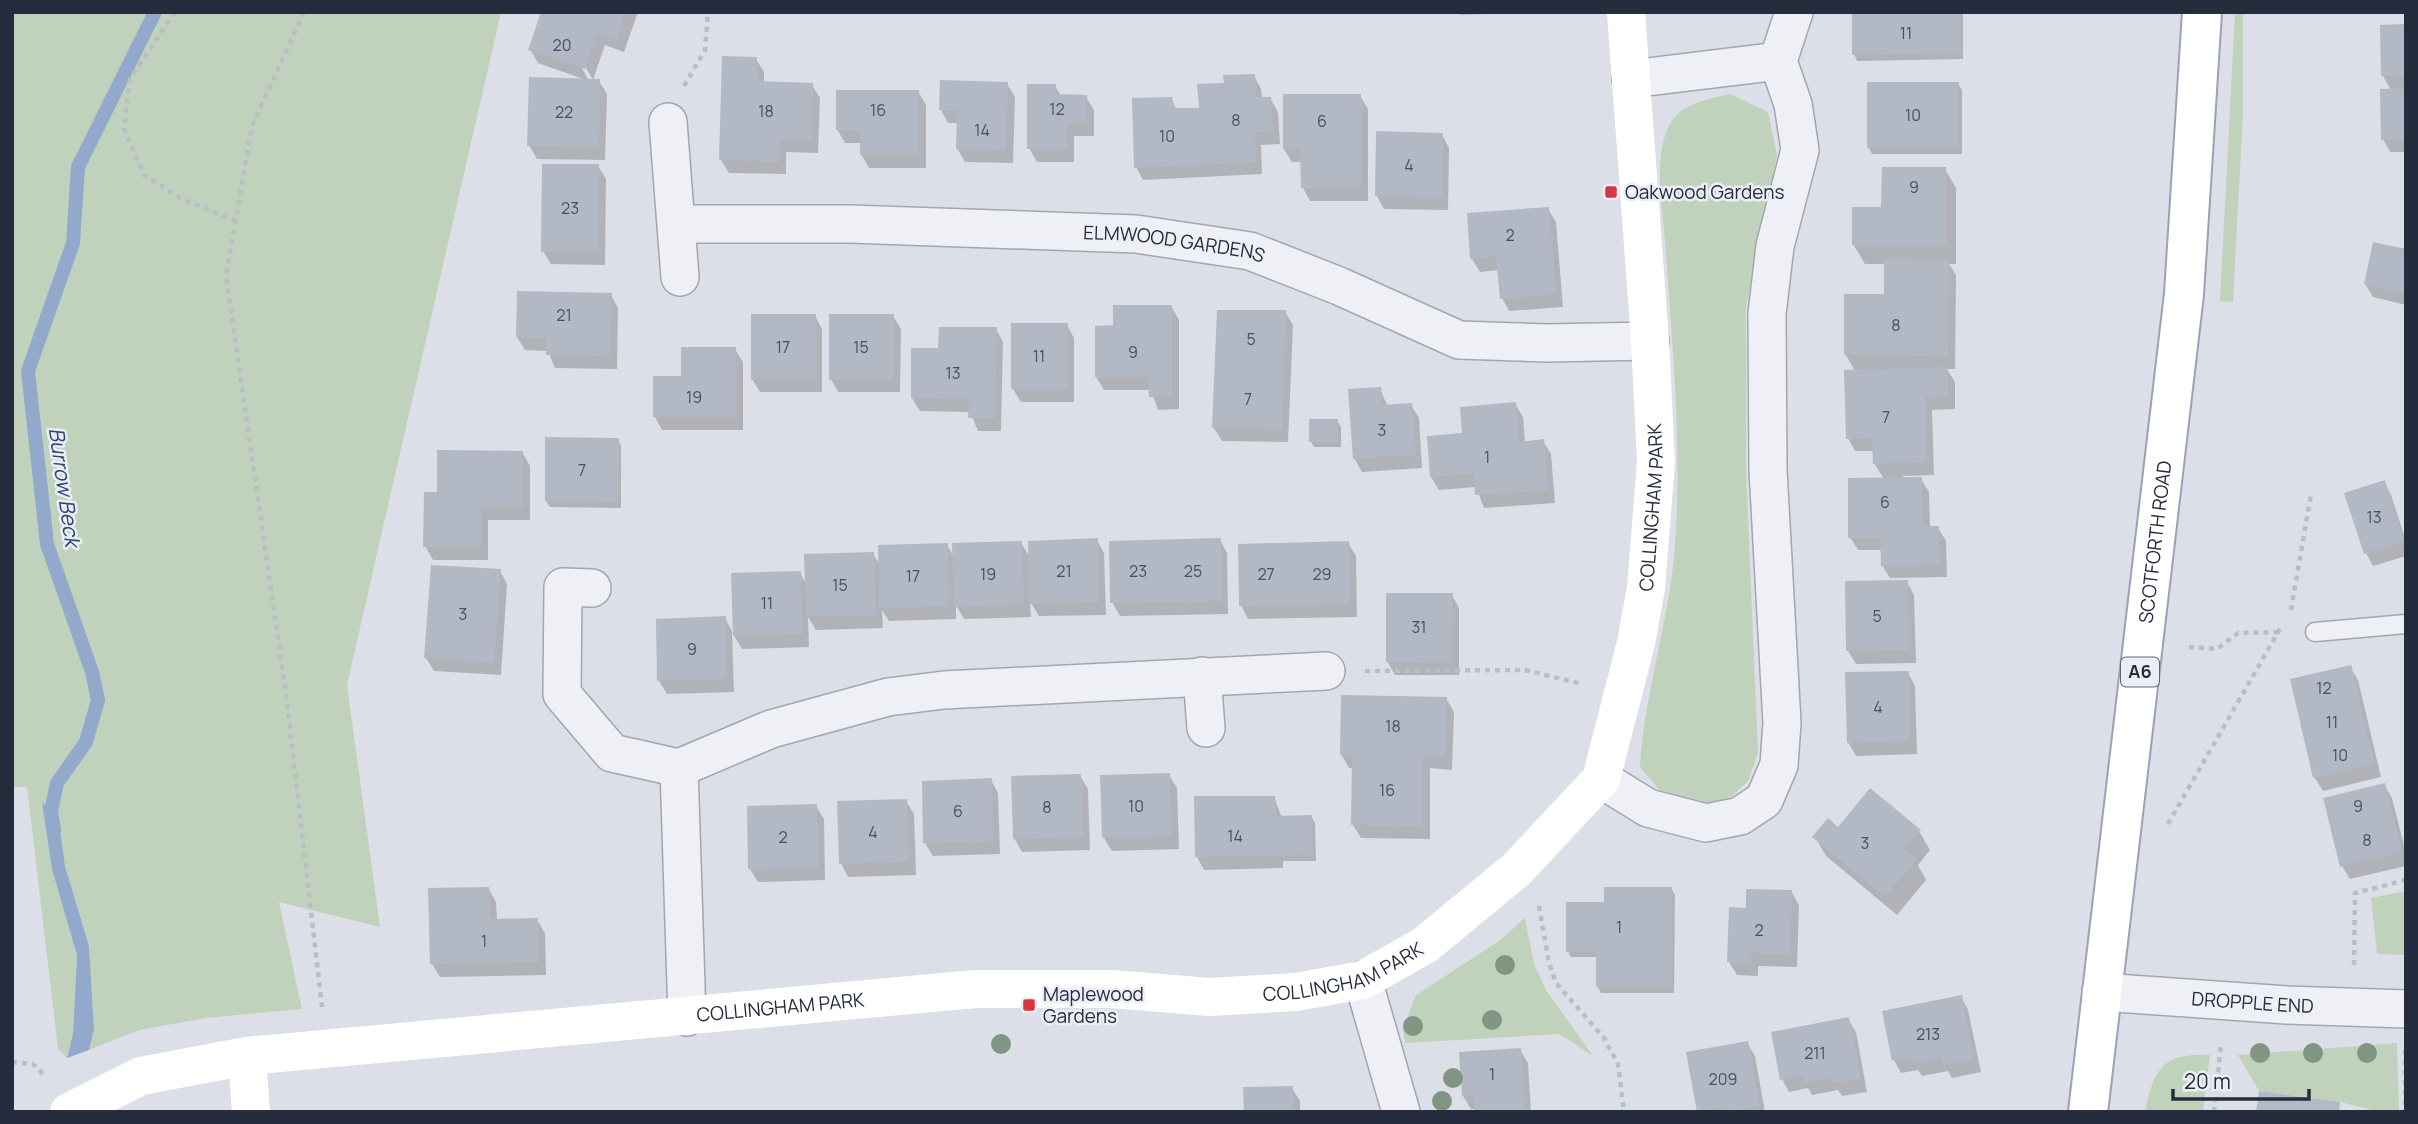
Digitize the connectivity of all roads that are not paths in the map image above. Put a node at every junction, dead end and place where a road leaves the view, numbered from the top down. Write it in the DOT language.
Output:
graph roads {
  1 [pos="1626,12"];
  2 [pos="1794,12"];
  3 [pos="2202,12"];
  4 [pos="1778,61"];
  5 [pos="1632,79"];
  6 [pos="668,122"];
  7 [pos="678,224"];
  8 [pos="680,277"];
  9 [pos="1650,341"];
  10 [pos="592,588"];
  11 [pos="2406,624"];
  12 [pos="2315,632"];
  13 [pos="1326,671"];
  14 [pos="1202,676"];
  15 [pos="1206,728"];
  16 [pos="679,768"];
  17 [pos="1601,779"];
  18 [pos="1363,980"];
  19 [pos="2101,992"];
  20 [pos="687,1017"];
  21 [pos="2405,1026"];
  22 [pos="247,1056"];
  23 [pos="69,1112"];
  24 [pos="251,1112"];
  25 [pos="1401,1112"];
  26 [pos="2088,1112"];
  1 -- 5 [label="street, COLLINGHAM PARK"];
  2 -- 4 [label="street"];
  3 -- 19 [label="street, SCOTFORTH ROAD / A6"];
  4 -- 5 [label="street"];
  4 -- 17 [label="street"];
  5 -- 9 [label="street, COLLINGHAM PARK"];
  6 -- 7 [label="street"];
  7 -- 8 [label="street"];
  7 -- 9 [label="street, ELMWOOD GARDENS"];
  9 -- 17 [label="street, COLLINGHAM PARK"];
  10 -- 16 [label="street"];
  11 -- 12 [label="lane"];
  13 -- 14 [label="street"];
  14 -- 15 [label="street"];
  14 -- 16 [label="street"];
  16 -- 20 [label="street"];
  17 -- 18 [label="street, COLLINGHAM PARK"];
  18 -- 20 [label="street, COLLINGHAM PARK"];
  18 -- 25 [label="street"];
  19 -- 21 [label="street, DROPPLE END"];
  19 -- 26 [label="street, SCOTFORTH ROAD / A6"];
  20 -- 22 [label="street, COLLINGHAM PARK"];
  22 -- 23 [label="street, COLLINGHAM PARK"];
  22 -- 24 [label="street"];
}
